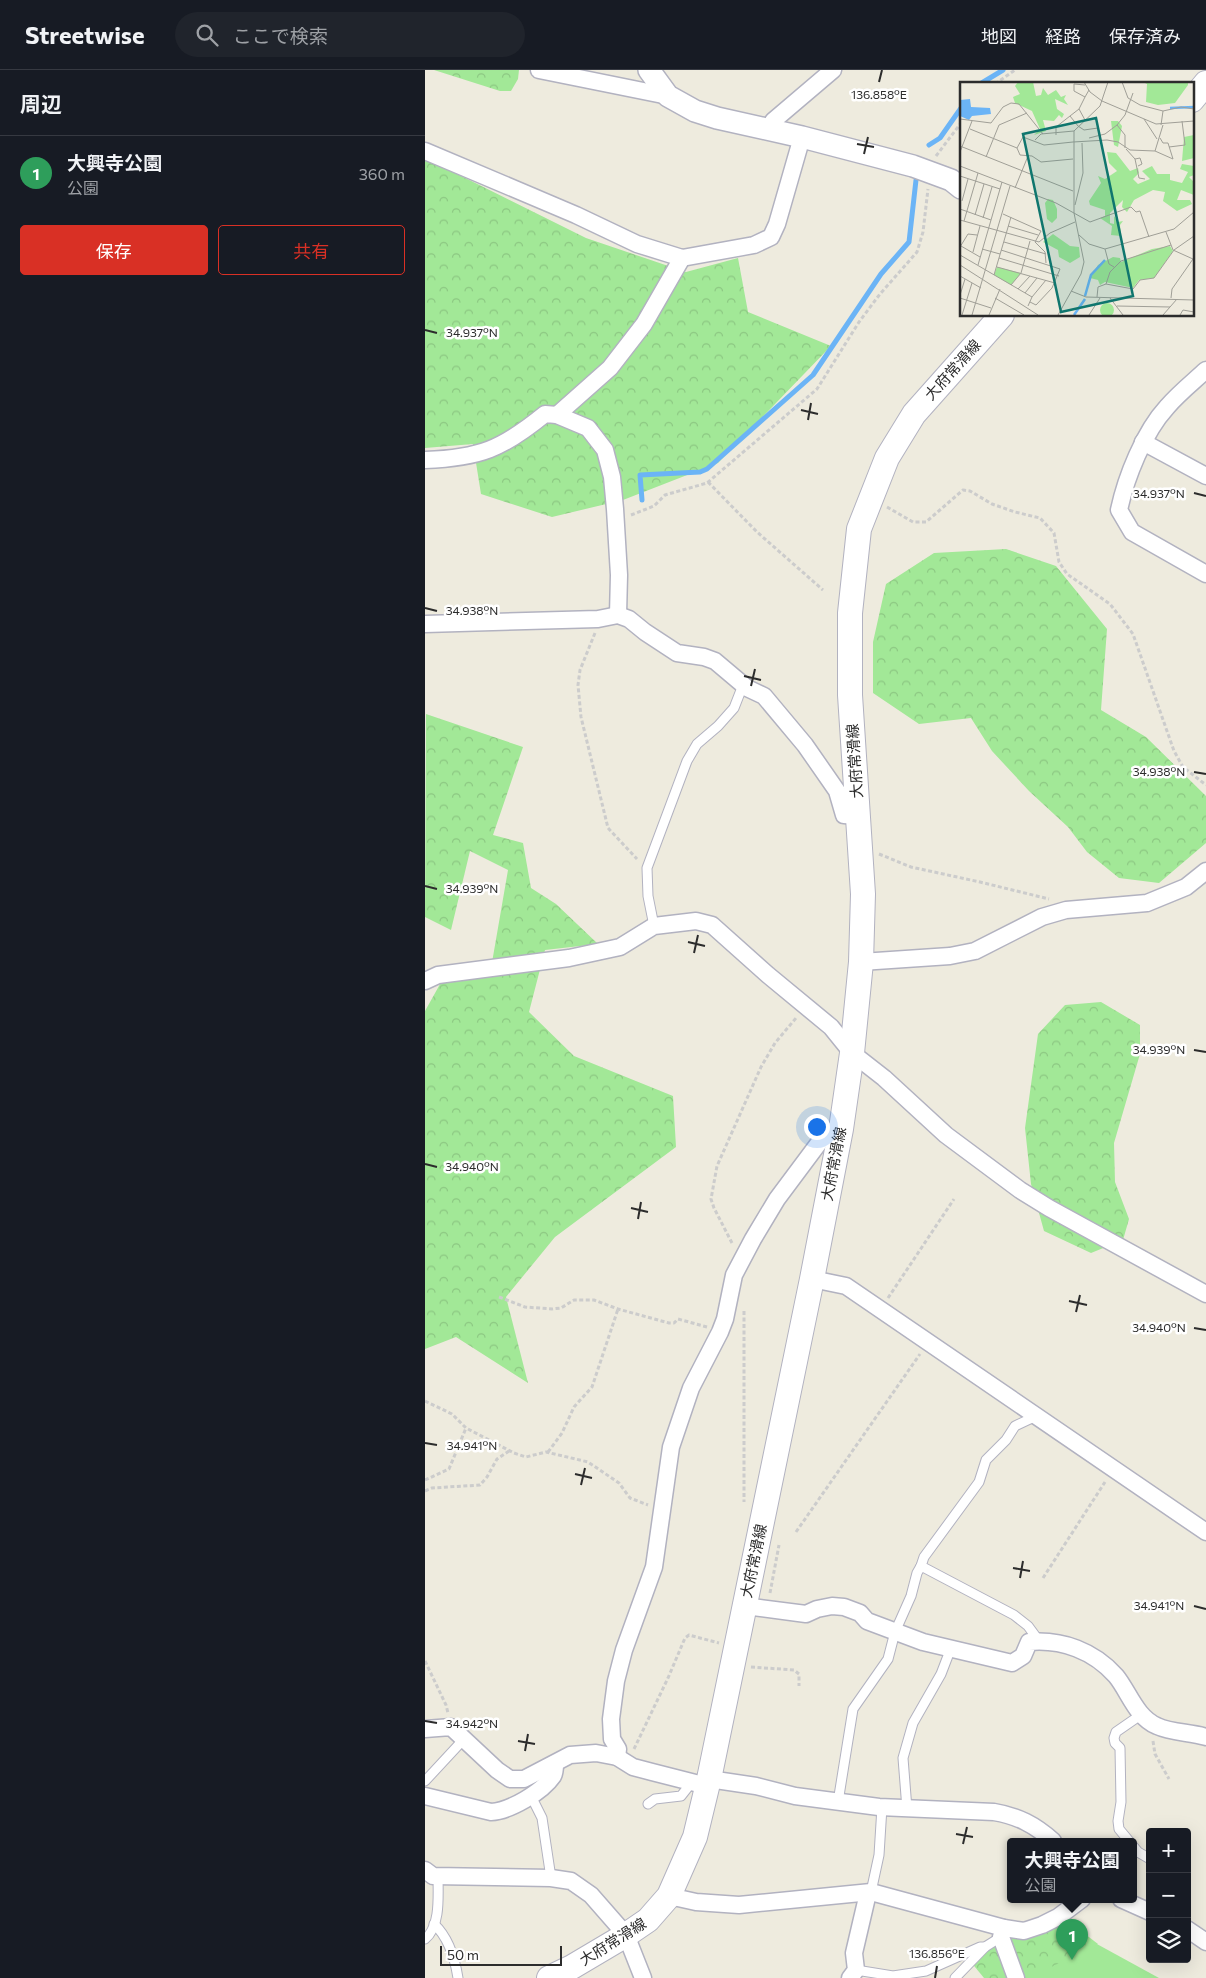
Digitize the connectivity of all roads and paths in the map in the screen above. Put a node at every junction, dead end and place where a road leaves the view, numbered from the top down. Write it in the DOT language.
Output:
graph roads {
  1 [pos="539,70"];
  2 [pos="649,70"];
  3 [pos="833,70"];
  4 [pos="1015,70"];
  5 [pos="998,82"];
  6 [pos="1206,83"];
  7 [pos="668,96"];
  8 [pos="1193,99"];
  9 [pos="773,121"];
  10 [pos="960,124"];
  11 [pos="802,137"];
  12 [pos="425,151"];
  13 [pos="931,172"];
  14 [pos="960,187"];
  15 [pos="683,258"];
  16 [pos="1001,316"];
  17 [pos="1203,376"];
  18 [pos="557,415"];
  19 [pos="1143,442"];
  20 [pos="425,460"];
  21 [pos="1206,476"];
  22 [pos="708,482"];
  23 [pos="871,498"];
  24 [pos="615,525"];
  25 [pos="1206,574"];
  26 [pos="823,590"];
  27 [pos="618,615"];
  28 [pos="598,619"];
  29 [pos="425,624"];
  30 [pos="743,685"];
  31 [pos="1206,785"];
  32 [pos="858,816"];
  33 [pos="860,850"];
  34 [pos="647,868"];
  35 [pos="1206,871"];
  36 [pos="1066,910"];
  37 [pos="653,926"];
  38 [pos="861,962"];
  39 [pos="425,981"];
  40 [pos="852,1054"];
  41 [pos="841,1129"];
  42 [pos="955,1199"];
  43 [pos="812,1279"];
  44 [pos="1206,1294"];
  45 [pos="499,1297"];
  46 [pos="618,1309"];
  47 [pos="881,1309"];
  48 [pos="720,1332"];
  49 [pos="929,1342"];
  50 [pos="425,1401"];
  51 [pos="1035,1413"];
  52 [pos="467,1428"];
  53 [pos="509,1451"];
  54 [pos="548,1453"];
  55 [pos="1113,1468"];
  56 [pos="425,1480"];
  57 [pos="425,1491"];
  58 [pos="663,1510"];
  59 [pos="796,1532"];
  60 [pos="1206,1532"];
  61 [pos="779,1544"];
  62 [pos="921,1566"];
  63 [pos="1043,1578"];
  64 [pos="756,1608"];
  65 [pos="895,1632"];
  66 [pos="1039,1641"];
  67 [pos="951,1648"];
  68 [pos="734,1657"];
  69 [pos="425,1661"];
  70 [pos="799,1686"];
  71 [pos="1142,1714"];
  72 [pos="1157,1726"];
  73 [pos="451,1727"];
  74 [pos="425,1730"];
  75 [pos="1204,1733"];
  76 [pos="464,1739"];
  77 [pos="621,1759"];
  78 [pos="555,1764"];
  79 [pos="1169,1779"];
  80 [pos="425,1781"];
  81 [pos="702,1782"];
  82 [pos="425,1796"];
  83 [pos="531,1796"];
  84 [pos="425,1801"];
  85 [pos="838,1802"];
  86 [pos="648,1804"];
  87 [pos="882,1807"];
  88 [pos="907,1809"];
  89 [pos="1049,1838"];
  90 [pos="1126,1838"];
  91 [pos="431,1873"];
  92 [pos="551,1878"];
  93 [pos="870,1893"];
  94 [pos="669,1896"];
  95 [pos="1077,1903"];
  96 [pos="1130,1903"];
  97 [pos="1146,1910"];
  98 [pos="434,1924"];
  99 [pos="1191,1932"];
  100 [pos="1003,1933"];
  101 [pos="626,1935"];
  102 [pos="425,1939"];
  103 [pos="1206,1942"];
  104 [pos="985,1947"];
  105 [pos="853,1974"];
  106 [pos="926,1975"];
  107 [pos="459,1978"];
  108 [pos="549,1978"];
  109 [pos="643,1978"];
  110 [pos="955,1978"];
  111 [pos="1016,1978"];
  1 -- 7 [label="street"];
  2 -- 7 [label="street"];
  3 -- 9 [label="street"];
  4 -- 5 [label="path"];
  6 -- 8 [label="main road"];
  7 -- 11 [label="street"];
  10 -- 13 [label="path"];
  11 -- 13 [label="street"];
  11 -- 15 [label="street"];
  12 -- 15 [label="street"];
  13 -- 14 [label="street"];
  13 -- 22 [label="path"];
  15 -- 18 [label="street"];
  16 -- 23 [label="main road, 大府常滑線"];
  17 -- 19 [label="street"];
  18 -- 20 [label="street"];
  18 -- 24 [label="street"];
  19 -- 21 [label="street"];
  19 -- 25 [label="street"];
  22 -- 24 [label="path"];
  22 -- 26 [label="path"];
  23 -- 31 [label="path"];
  23 -- 32 [label="main road, 大府常滑線"];
  24 -- 27 [label="street"];
  27 -- 28 [label="street"];
  27 -- 30 [label="street"];
  28 -- 29 [label="street"];
  28 -- 34 [label="path"];
  30 -- 32 [label="street"];
  30 -- 34 [label="lane"];
  32 -- 33 [label="main road, 大府常滑線"];
  33 -- 36 [label="path"];
  33 -- 38 [label="main road, 大府常滑線"];
  34 -- 37 [label="lane"];
  35 -- 36 [label="street"];
  36 -- 38 [label="street"];
  37 -- 39 [label="street"];
  37 -- 40 [label="street"];
  38 -- 40 [label="main road, 大府常滑線"];
  40 -- 41 [label="main road, 大府常滑線"];
  40 -- 44 [label="street"];
  41 -- 43 [label="main road, 大府常滑線"];
  41 -- 48 [label="street"];
  42 -- 47 [label="path"];
  43 -- 47 [label="street"];
  43 -- 64 [label="main road, 大府常滑線"];
  45 -- 46 [label="path"];
  46 -- 48 [label="path"];
  46 -- 54 [label="path"];
  47 -- 49 [label="street"];
  48 -- 58 [label="street"];
  49 -- 51 [label="street"];
  49 -- 59 [label="path"];
  50 -- 52 [label="path"];
  51 -- 55 [label="street"];
  51 -- 62 [label="lane"];
  52 -- 53 [label="path"];
  52 -- 56 [label="path"];
  53 -- 54 [label="path"];
  53 -- 57 [label="path"];
  54 -- 58 [label="path"];
  55 -- 60 [label="street"];
  55 -- 63 [label="path"];
  58 -- 77 [label="street"];
  61 -- 64 [label="path"];
  62 -- 65 [label="lane"];
  62 -- 66 [label="lane"];
  64 -- 65 [label="street"];
  64 -- 68 [label="main road, 大府常滑線"];
  65 -- 67 [label="street"];
  65 -- 85 [label="lane"];
  66 -- 67 [label="street"];
  66 -- 71 [label="street"];
  67 -- 88 [label="lane"];
  68 -- 70 [label="path"];
  68 -- 77 [label="path"];
  68 -- 81 [label="main road, 大府常滑線"];
  69 -- 73 [label="path"];
  71 -- 72 [label="street"];
  71 -- 90 [label="lane"];
  72 -- 75 [label="street"];
  72 -- 79 [label="path"];
  73 -- 74 [label="street"];
  73 -- 76 [label="street"];
  76 -- 78 [label="street"];
  76 -- 80 [label="lane"];
  77 -- 78 [label="street"];
  77 -- 81 [label="street"];
  78 -- 83 [label="street"];
  81 -- 85 [label="street"];
  81 -- 86 [label="lane"];
  81 -- 94 [label="main road, 大府常滑線"];
  82 -- 83 [label="street"];
  82 -- 84 [label="street"];
  83 -- 92 [label="lane"];
  85 -- 87 [label="street"];
  87 -- 88 [label="street"];
  87 -- 93 [label="lane"];
  88 -- 89 [label="street"];
  91 -- 92 [label="street"];
  91 -- 98 [label="lane"];
  92 -- 101 [label="street"];
  93 -- 94 [label="street"];
  93 -- 100 [label="street"];
  93 -- 105 [label="street"];
  94 -- 101 [label="main road, 大府常滑線"];
  95 -- 100 [label="street"];
  96 -- 97 [label="street"];
  98 -- 102 [label="lane"];
  98 -- 107 [label="lane"];
  99 -- 103 [label="street"];
  100 -- 104 [label="lane"];
  100 -- 111 [label="street"];
  101 -- 108 [label="main road, 大府常滑線"];
  101 -- 109 [label="street"];
  104 -- 106 [label="lane"];
  104 -- 110 [label="lane"];
  105 -- 106 [label="lane"];
}
